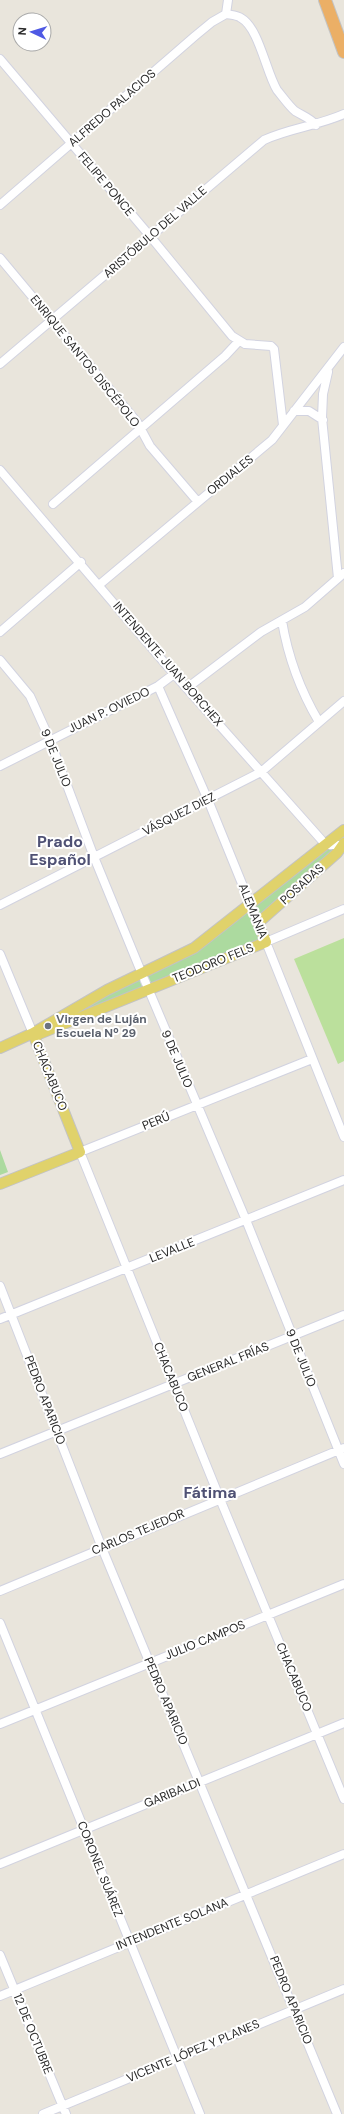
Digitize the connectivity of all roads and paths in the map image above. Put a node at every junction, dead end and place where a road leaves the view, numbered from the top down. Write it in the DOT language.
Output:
graph roads {
  1 [pos="228,0"];
  2 [pos="325,0"];
  3 [pos="226,14"];
  4 [pos="344,52"];
  5 [pos="0,59"];
  6 [pos="344,114"];
  7 [pos="319,124"];
  8 [pos="72,143"];
  9 [pos="0,205"];
  10 [pos="150,236"];
  11 [pos="0,258"];
  12 [pos="52,320"];
  13 [pos="239,341"];
  14 [pos="344,348"];
  15 [pos="0,364"];
  16 [pos="330,366"];
  17 [pos="294,412"];
  18 [pos="322,420"];
  19 [pos="283,426"];
  20 [pos="141,429"];
  21 [pos="0,470"];
  22 [pos="198,502"];
  23 [pos="53,504"];
  24 [pos="80,562"];
  25 [pos="341,576"];
  26 [pos="99,585"];
  27 [pos="282,621"];
  28 [pos="0,632"];
  29 [pos="0,660"];
  30 [pos="174,674"];
  31 [pos="158,686"];
  32 [pos="187,688"];
  33 [pos="344,701"];
  34 [pos="319,722"];
  35 [pos="50,740"];
  36 [pos="0,766"];
  37 [pos="261,772"];
  38 [pos="208,800"];
  39 [pos="344,830"];
  40 [pos="326,845"];
  41 [pos="344,845"];
  42 [pos="94,857"];
  43 [pos="250,904"];
  44 [pos="0,905"];
  45 [pos="344,909"];
  46 [pos="258,923"];
  47 [pos="266,942"];
  48 [pos="0,954"];
  49 [pos="142,974"];
  50 [pos="148,990"];
  51 [pos="34,1035"];
  52 [pos="0,1048"];
  53 [pos="312,1059"];
  54 [pos="196,1105"];
  55 [pos="344,1137"];
  56 [pos="80,1152"];
  57 [pos="344,1180"];
  58 [pos="0,1184"];
  59 [pos="246,1220"];
  60 [pos="127,1268"];
  61 [pos="0,1286"];
  62 [pos="11,1314"];
  63 [pos="344,1314"];
  64 [pos="0,1319"];
  65 [pos="292,1336"];
  66 [pos="174,1384"];
  67 [pos="57,1431"];
  68 [pos="341,1449"];
  69 [pos="0,1454"];
  70 [pos="344,1464"];
  71 [pos="220,1499"];
  72 [pos="102,1548"];
  73 [pos="344,1584"];
  74 [pos="0,1591"];
  75 [pos="268,1615"];
  76 [pos="0,1623"];
  77 [pos="150,1663"];
  78 [pos="35,1710"];
  79 [pos="344,1723"];
  80 [pos="0,1724"];
  81 [pos="317,1734"];
  82 [pos="200,1782"];
  83 [pos="344,1799"];
  84 [pos="84,1829"];
  85 [pos="344,1854"];
  86 [pos="0,1864"];
  87 [pos="247,1894"];
  88 [pos="130,1941"];
  89 [pos="0,1955"];
  90 [pos="344,1989"];
  91 [pos="14,1990"];
  92 [pos="0,1996"];
  93 [pos="295,2008"];
  94 [pos="177,2058"];
  95 [pos="64,2110"];
  96 [pos="43,2114"];
  97 [pos="200,2114"];
  98 [pos="337,2114"];
  1 -- 3 [label="street"];
  2 -- 4 [label="highway"];
  3 -- 7 [label="street"];
  3 -- 8 [label="street, ALFREDO PALACIOS"];
  5 -- 8 [label="street, FELIPE PONCE"];
  6 -- 7 [label="street, ARISTÓBULO DEL VALLE"];
  7 -- 10 [label="street, ARISTÓBULO DEL VALLE"];
  8 -- 9 [label="street, ALFREDO PALACIOS"];
  8 -- 10 [label="street, FELIPE PONCE"];
  10 -- 12 [label="street, ARISTÓBULO DEL VALLE"];
  10 -- 13 [label="street, FELIPE PONCE"];
  11 -- 12 [label="street, ENRIQUE SANTOS DISCÉPOLO"];
  12 -- 15 [label="street, ARISTÓBULO DEL VALLE"];
  12 -- 20 [label="street, ENRIQUE SANTOS DISCÉPOLO"];
  13 -- 19 [label="street"];
  13 -- 20 [label="street"];
  14 -- 16 [label="street, ORDIALES"];
  16 -- 17 [label="street, ORDIALES"];
  16 -- 18 [label="street"];
  17 -- 18 [label="street"];
  17 -- 19 [label="street, ORDIALES"];
  18 -- 25 [label="street"];
  19 -- 22 [label="street, ORDIALES"];
  20 -- 22 [label="street, ENRIQUE SANTOS DISCÉPOLO"];
  20 -- 23 [label="street"];
  21 -- 24 [label="street, INTENDENTE JUAN BORCHEX"];
  22 -- 26 [label="street, ORDIALES"];
  24 -- 26 [label="street, INTENDENTE JUAN BORCHEX"];
  24 -- 28 [label="street"];
  25 -- 27 [label="street"];
  26 -- 30 [label="street, INTENDENTE JUAN BORCHEX"];
  27 -- 32 [label="street"];
  27 -- 34 [label="street"];
  29 -- 35 [label="street, 9 DE JULIO"];
  30 -- 31 [label="street, JUAN P. OVIEDO"];
  30 -- 32 [label="street, INTENDENTE JUAN BORCHEX"];
  31 -- 35 [label="street, JUAN P. OVIEDO"];
  31 -- 38 [label="street, ALEMANIA"];
  32 -- 37 [label="street, INTENDENTE JUAN BORCHEX"];
  33 -- 34 [label="street, VÁSQUEZ DIEZ"];
  34 -- 37 [label="street, VÁSQUEZ DIEZ"];
  35 -- 36 [label="street, JUAN P. OVIEDO"];
  35 -- 42 [label="street, 9 DE JULIO"];
  37 -- 38 [label="street, VÁSQUEZ DIEZ"];
  37 -- 40 [label="street, INTENDENTE JUAN BORCHEX"];
  38 -- 42 [label="street, VÁSQUEZ DIEZ"];
  38 -- 43 [label="street, ALEMANIA"];
  39 -- 40 [label="main road"];
  40 -- 41 [label="street"];
  40 -- 43 [label="main road"];
  41 -- 46 [label="main road, POSADAS"];
  42 -- 44 [label="street, VÁSQUEZ DIEZ"];
  42 -- 49 [label="street, 9 DE JULIO"];
  43 -- 46 [label="street, ALEMANIA"];
  43 -- 49 [label="main road"];
  45 -- 47 [label="street, TEODORO FELS"];
  46 -- 47 [label="main road, ALEMANIA"];
  47 -- 50 [label="main road, TEODORO FELS"];
  47 -- 53 [label="street, ALEMANIA"];
  48 -- 51 [label="street, CHACABUCO"];
  49 -- 50 [label="street, 9 DE JULIO"];
  49 -- 51 [label="main road"];
  50 -- 51 [label="main road"];
  50 -- 54 [label="street, 9 DE JULIO"];
  51 -- 52 [label="main road"];
  51 -- 56 [label="main road, CHACABUCO"];
  53 -- 54 [label="street, PERÚ"];
  53 -- 55 [label="street, ALEMANIA"];
  54 -- 56 [label="street, PERÚ"];
  54 -- 59 [label="street, 9 DE JULIO"];
  56 -- 58 [label="main road, PERÚ"];
  56 -- 60 [label="street, CHACABUCO"];
  57 -- 59 [label="street, LEVALLE"];
  59 -- 60 [label="street, LEVALLE"];
  59 -- 65 [label="street, 9 DE JULIO"];
  60 -- 62 [label="street, LEVALLE"];
  60 -- 66 [label="street, CHACABUCO"];
  61 -- 62 [label="street, PEDRO APARICIO"];
  62 -- 64 [label="street, LEVALLE"];
  62 -- 67 [label="street, PEDRO APARICIO"];
  63 -- 65 [label="street, GENERAL FRÍAS"];
  65 -- 66 [label="street, GENERAL FRÍAS"];
  65 -- 68 [label="street, 9 DE JULIO"];
  66 -- 67 [label="street, GENERAL FRÍAS"];
  66 -- 71 [label="street, CHACABUCO"];
  67 -- 69 [label="street, GENERAL FRÍAS"];
  67 -- 72 [label="street, PEDRO APARICIO"];
  68 -- 70 [label="street, 9 DE JULIO"];
  68 -- 71 [label="street, CARLOS TEJEDOR"];
  71 -- 72 [label="street, CARLOS TEJEDOR"];
  71 -- 75 [label="street, CHACABUCO"];
  72 -- 74 [label="street, CARLOS TEJEDOR"];
  72 -- 77 [label="street, PEDRO APARICIO"];
  73 -- 75 [label="street, JULIO CAMPOS"];
  75 -- 77 [label="street, JULIO CAMPOS"];
  75 -- 81 [label="street, CHACABUCO"];
  76 -- 78 [label="street, CORONEL SUÁREZ"];
  77 -- 78 [label="street, JULIO CAMPOS"];
  77 -- 82 [label="street, PEDRO APARICIO"];
  78 -- 80 [label="street, JULIO CAMPOS"];
  78 -- 84 [label="street, CORONEL SUÁREZ"];
  79 -- 81 [label="street, GARIBALDI"];
  81 -- 82 [label="street, GARIBALDI"];
  81 -- 83 [label="street, CHACABUCO"];
  82 -- 84 [label="street, GARIBALDI"];
  82 -- 87 [label="street, PEDRO APARICIO"];
  84 -- 86 [label="street, GARIBALDI"];
  84 -- 88 [label="street, CORONEL SUÁREZ"];
  85 -- 87 [label="street, INTENDENTE SOLANA"];
  87 -- 88 [label="street, INTENDENTE SOLANA"];
  87 -- 93 [label="street, PEDRO APARICIO"];
  88 -- 91 [label="street, INTENDENTE SOLANA"];
  88 -- 94 [label="street, CORONEL SUÁREZ"];
  89 -- 91 [label="street, 12 DE OCTUBRE"];
  90 -- 93 [label="street, VICENTE LÓPEZ Y PLANES"];
  91 -- 92 [label="street, INTENDENTE SOLANA"];
  91 -- 95 [label="street, 12 DE OCTUBRE"];
  93 -- 94 [label="street, VICENTE LÓPEZ Y PLANES"];
  93 -- 98 [label="street, PEDRO APARICIO"];
  94 -- 95 [label="street, VICENTE LÓPEZ Y PLANES"];
  94 -- 97 [label="street, CORONEL SUÁREZ"];
  95 -- 96 [label="street, VICENTE LÓPEZ Y PLANES"];
}
